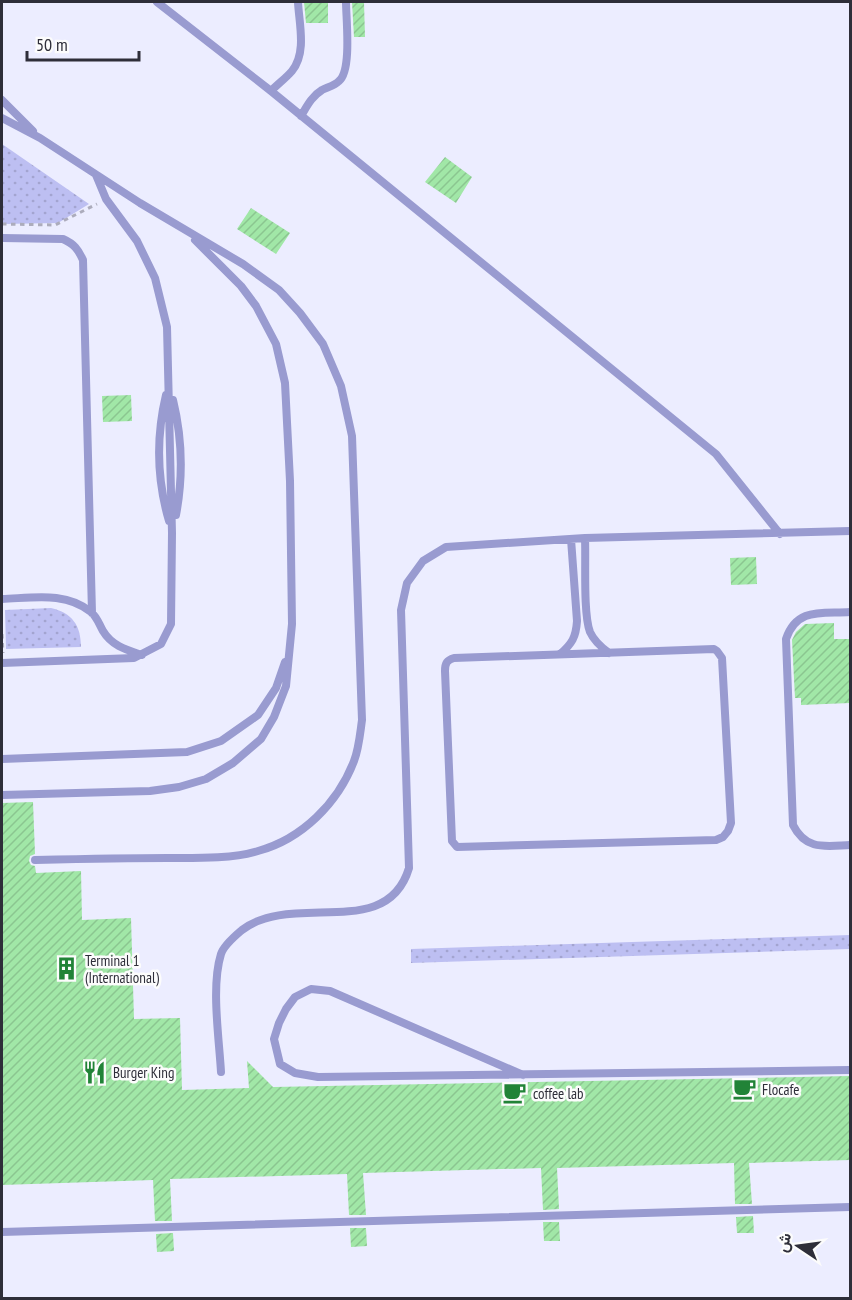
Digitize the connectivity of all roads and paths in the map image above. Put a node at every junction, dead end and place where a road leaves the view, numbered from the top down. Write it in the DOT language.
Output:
graph roads {
  1 [pos="157,2"];
  2 [pos="298,2"];
  3 [pos="346,2"];
  4 [pos="271,91"];
  5 [pos="2,100"];
  6 [pos="301,116"];
  7 [pos="2,118"];
  8 [pos="40,138"];
  9 [pos="96,175"];
  10 [pos="106,199"];
  11 [pos="2,225"];
  12 [pos="182,229"];
  13 [pos="2,238"];
  14 [pos="850,531"];
  15 [pos="780,534"];
  16 [pos="571,538"];
  17 [pos="585,538"];
  18 [pos="2,599"];
  19 [pos="850,612"];
  20 [pos="92,613"];
  21 [pos="292,624"];
  22 [pos="2,634"];
  23 [pos="609,653"];
  24 [pos="560,654"];
  25 [pos="142,656"];
  26 [pos="2,663"];
  27 [pos="2,759"];
  28 [pos="2,795"];
  29 [pos="850,845"];
  30 [pos="35,860"];
  31 [pos="850,1070"];
  32 [pos="221,1072"];
  33 [pos="523,1075"];
  34 [pos="850,1208"];
  35 [pos="2,1232"];
  1 -- 4 [label="lane"];
  2 -- 4 [label="lane"];
  3 -- 6 [label="lane"];
  4 -- 6 [label="lane"];
  5 -- 8 [label="lane"];
  6 -- 15 [label="lane"];
  7 -- 8 [label="lane"];
  8 -- 9 [label="lane"];
  9 -- 10 [label="lane"];
  9 -- 12 [label="lane"];
  10 -- 11 [label="path"];
  10 -- 25 [label="lane"];
  12 -- 21 [label="lane"];
  12 -- 30 [label="lane"];
  13 -- 20 [label="lane"];
  14 -- 15 [label="lane"];
  15 -- 17 [label="lane"];
  16 -- 17 [label="lane"];
  16 -- 24 [label="lane"];
  16 -- 32 [label="lane"];
  17 -- 23 [label="lane"];
  18 -- 20 [label="lane"];
  19 -- 29 [label="lane"];
  20 -- 25 [label="lane"];
  21 -- 27 [label="lane"];
  21 -- 28 [label="lane"];
  22 -- 26 [label="path"];
  23 -- 24 [label="lane"];
  23 -- 24 [label="lane"];
  25 -- 26 [label="lane"];
  31 -- 33 [label="lane"];
  33 -- 33 [label="lane"];
  34 -- 35 [label="lane"];
}
